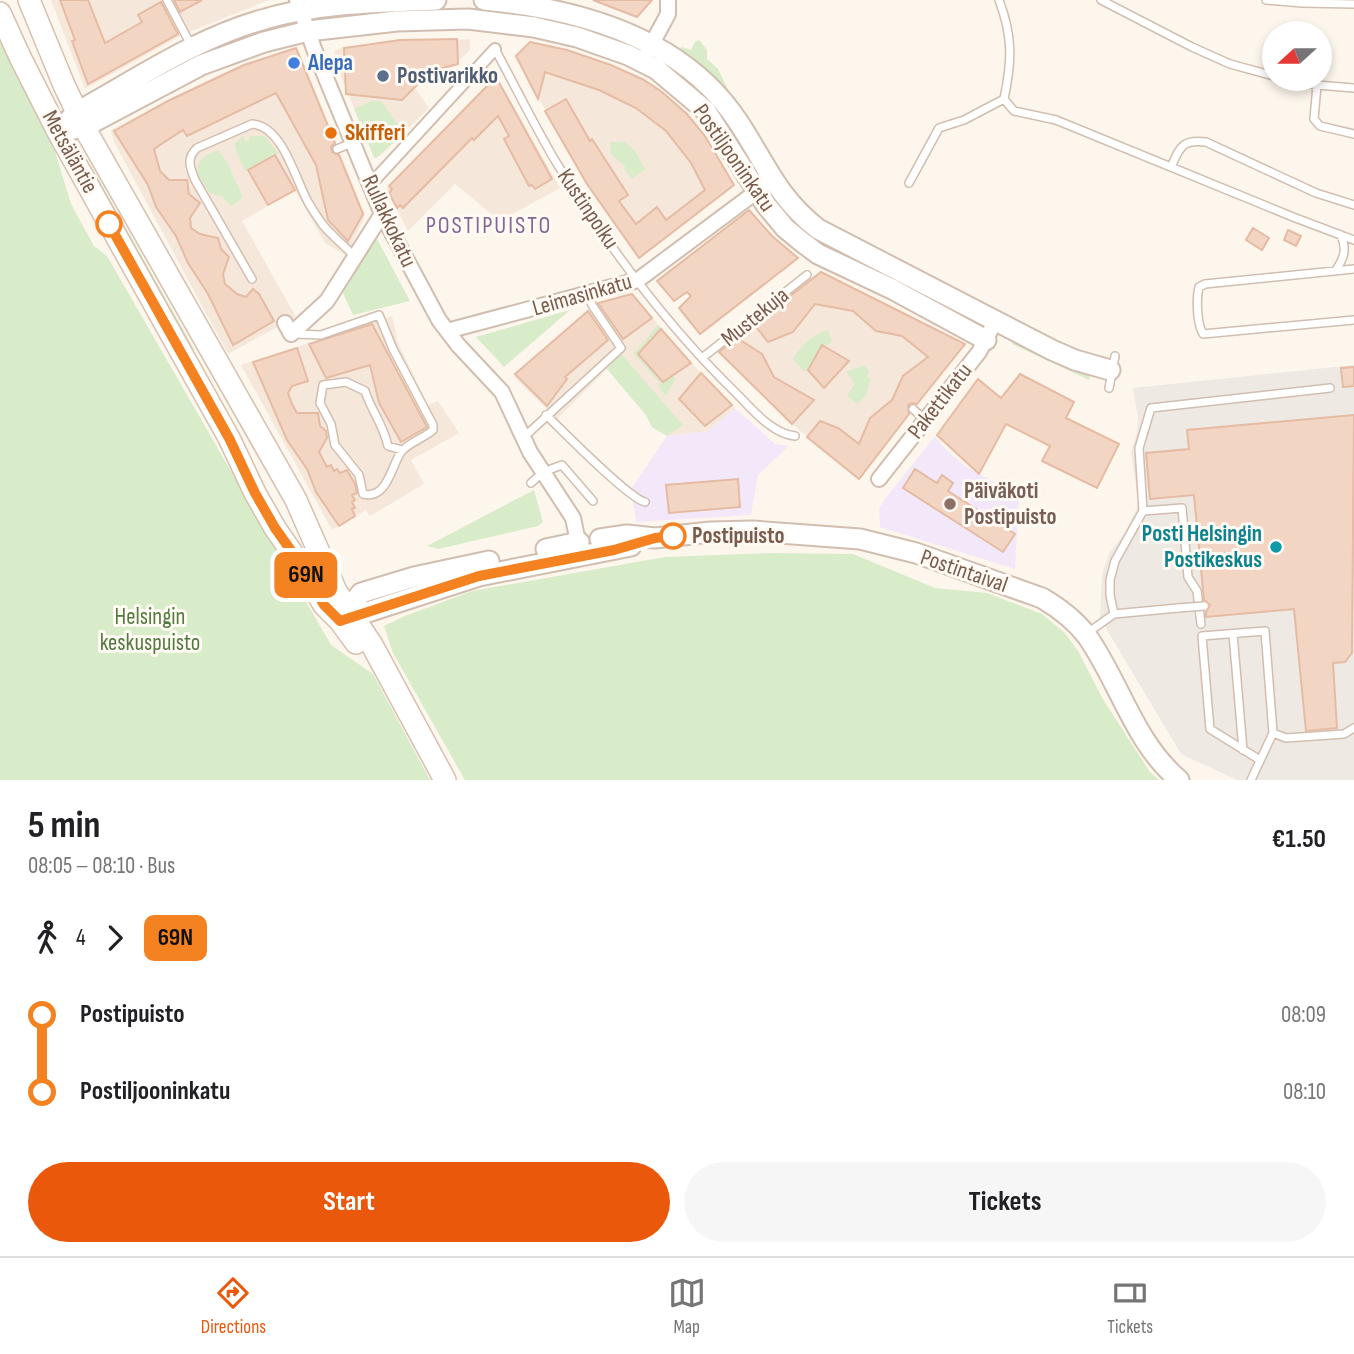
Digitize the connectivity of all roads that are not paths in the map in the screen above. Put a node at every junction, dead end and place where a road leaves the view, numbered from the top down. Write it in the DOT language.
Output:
graph roads {
  1 [pos="29,0"];
  2 [pos="167,0"];
  3 [pos="436,0"];
  4 [pos="484,0"];
  5 [pos="668,0"];
  6 [pos="999,0"];
  7 [pos="1101,0"];
  8 [pos="1266,0"];
  9 [pos="1354,4"];
  10 [pos="299,6"];
  11 [pos="0,13"];
  12 [pos="308,31"];
  13 [pos="193,48"];
  14 [pos="495,49"];
  15 [pos="648,52"];
  16 [pos="1262,73"];
  17 [pos="1332,86"];
  18 [pos="1354,88"];
  19 [pos="1316,91"];
  20 [pos="1004,99"];
  21 [pos="81,119"];
  22 [pos="58,132"];
  23 [pos="1354,134"];
  24 [pos="353,143"];
  25 [pos="337,149"];
  26 [pos="1171,167"];
  27 [pos="909,183"];
  28 [pos="370,185"];
  29 [pos="764,186"];
  30 [pos="1354,205"];
  31 [pos="382,214"];
  32 [pos="1341,235"];
  33 [pos="1354,240"];
  34 [pos="354,256"];
  35 [pos="1354,269"];
  36 [pos="1336,270"];
  37 [pos="807,275"];
  38 [pos="253,279"];
  39 [pos="638,280"];
  40 [pos="587,294"];
  41 [pos="996,320"];
  42 [pos="1354,320"];
  43 [pos="288,328"];
  44 [pos="447,331"];
  45 [pos="986,340"];
  46 [pos="702,358"];
  47 [pos="1111,371"];
  48 [pos="1330,388"];
  49 [pos="913,410"];
  50 [pos="546,415"];
  51 [pos="925,420"];
  52 [pos="795,436"];
  53 [pos="523,438"];
  54 [pos="402,450"];
  55 [pos="543,472"];
  56 [pos="879,479"];
  57 [pos="531,484"];
  58 [pos="593,501"];
  59 [pos="645,502"];
  60 [pos="1143,511"];
  61 [pos="655,538"];
  62 [pos="600,539"];
  63 [pos="580,549"];
  64 [pos="1204,606"];
  65 [pos="351,610"];
  66 [pos="1114,614"];
  67 [pos="1201,625"];
  68 [pos="1233,634"];
  69 [pos="1086,635"];
  70 [pos="1354,727"];
  71 [pos="1273,733"];
  72 [pos="1243,750"];
  73 [pos="1260,760"];
  74 [pos="445,780"];
  75 [pos="1179,780"];
  76 [pos="1251,780"];
  1 -- 21 [label="main road, Metsäläntie"];
  2 -- 13 [label="lane"];
  3 -- 10 [label="street, Postiljooninkatu"];
  4 -- 15 [label="street, Postiljooninkatu"];
  5 -- 15 [label="street"];
  6 -- 20 [label="lane"];
  7 -- 16 [label="lane"];
  8 -- 9 [label="lane"];
  10 -- 12 [label="street, Rullakkokatu"];
  10 -- 13 [label="street, Postiljooninkatu"];
  11 -- 22 [label="main road, Metsäläntie"];
  12 -- 15 [label="street, Postiljooninkatu"];
  12 -- 21 [label="street, Postiljooninkatu"];
  12 -- 24 [label="street, Rullakkokatu"];
  13 -- 21 [label="street, Postiljooninkatu"];
  14 -- 28 [label="street"];
  14 -- 39 [label="lane, Kustinpolku"];
  15 -- 29 [label="street, Postiljooninkatu"];
  17 -- 18 [label="lane"];
  19 -- 23 [label="lane"];
  20 -- 26 [label="lane"];
  20 -- 27 [label="lane"];
  21 -- 22 [label="street, Postiljooninkatu"];
  21 -- 65 [label="main road, Metsäläntie"];
  22 -- 65 [label="main road, Metsäläntie"];
  24 -- 25 [label="lane"];
  24 -- 28 [label="street, Rullakkokatu"];
  26 -- 30 [label="lane"];
  26 -- 32 [label="lane"];
  28 -- 31 [label="street, Rullakkokatu"];
  29 -- 39 [label="street, Leimasinkatu"];
  29 -- 41 [label="street, Postiljooninkatu"];
  29 -- 45 [label="street, Postiljooninkatu"];
  31 -- 34 [label="street"];
  31 -- 44 [label="street, Rullakkokatu"];
  32 -- 33 [label="lane"];
  32 -- 36 [label="lane"];
  34 -- 38 [label="lane"];
  34 -- 43 [label="street"];
  35 -- 36 [label="lane"];
  36 -- 42 [label="lane"];
  37 -- 46 [label="lane, Mustekuja"];
  39 -- 40 [label="street, Leimasinkatu"];
  39 -- 46 [label="lane, Kustinpolku"];
  40 -- 44 [label="street, Leimasinkatu"];
  40 -- 50 [label="lane"];
  41 -- 45 [label="street, Pakettikatu"];
  41 -- 47 [label="street, Postiljooninkatu"];
  43 -- 54 [label="lane"];
  44 -- 53 [label="street, Rullakkokatu"];
  45 -- 51 [label="street, Pakettikatu"];
  46 -- 52 [label="lane, Kustinpolku"];
  48 -- 60 [label="lane"];
  49 -- 51 [label="lane"];
  50 -- 53 [label="lane"];
  50 -- 59 [label="lane"];
  51 -- 56 [label="street, Pakettikatu"];
  53 -- 55 [label="street, Rullakkokatu"];
  54 -- 54 [label="lane"];
  55 -- 57 [label="lane"];
  55 -- 58 [label="lane"];
  55 -- 63 [label="street, Rullakkokatu"];
  60 -- 66 [label="lane"];
  60 -- 67 [label="lane"];
  61 -- 62 [label="street, Postintaival"];
  61 -- 63 [label="street, Postintaival"];
  61 -- 69 [label="street, Postintaival"];
  62 -- 63 [label="street, Postintaival"];
  63 -- 65 [label="street, Postintaival"];
  64 -- 66 [label="lane, bridge"];
  65 -- 74 [label="main road, Metsäläntie"];
  66 -- 69 [label="lane"];
  68 -- 71 [label="lane"];
  68 -- 72 [label="lane"];
  68 -- 72 [label="lane"];
  69 -- 75 [label="street, Postintaival"];
  70 -- 71 [label="lane"];
  71 -- 73 [label="lane"];
  72 -- 73 [label="lane"];
  73 -- 76 [label="lane"];
}
